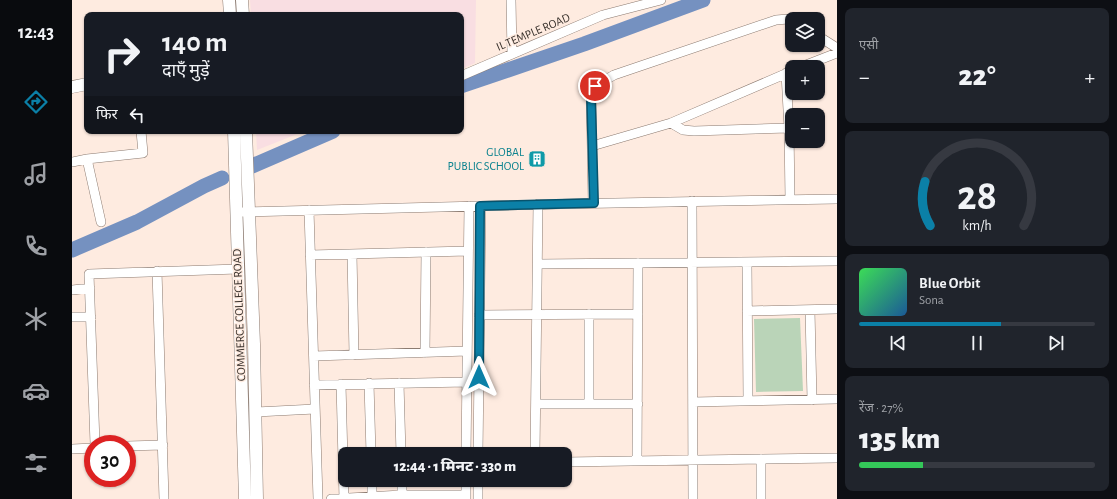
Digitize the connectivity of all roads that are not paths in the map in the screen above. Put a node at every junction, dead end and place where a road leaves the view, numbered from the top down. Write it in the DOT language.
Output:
graph roads {
  1 [pos="229,0"];
  2 [pos="242,0"];
  3 [pos="511,0"];
  4 [pos="661,0"];
  5 [pos="230,12"];
  6 [pos="243,12"];
  7 [pos="785,19"];
  8 [pos="825,40"];
  9 [pos="837,48"];
  10 [pos="837,53"];
  11 [pos="512,54"];
  12 [pos="819,60"];
  13 [pos="785,74"];
  14 [pos="464,75"];
  15 [pos="84,85"];
  16 [pos="72,87"];
  17 [pos="671,123"];
  18 [pos="785,128"];
  19 [pos="142,134"];
  20 [pos="234,134"];
  21 [pos="246,134"];
  22 [pos="592,146"];
  23 [pos="789,148"];
  24 [pos="87,159"];
  25 [pos="72,162"];
  26 [pos="837,199"];
  27 [pos="790,200"];
  28 [pos="692,202"];
  29 [pos="594,203"];
  30 [pos="538,204"];
  31 [pos="468,206"];
  32 [pos="480,206"];
  33 [pos="309,210"];
  34 [pos="249,211"];
  35 [pos="236,212"];
  36 [pos="101,222"];
  37 [pos="468,250"];
  38 [pos="426,252"];
  39 [pos="352,254"];
  40 [pos="310,255"];
  41 [pos="837,261"];
  42 [pos="747,262"];
  43 [pos="638,263"];
  44 [pos="693,263"];
  45 [pos="538,264"];
  46 [pos="238,268"];
  47 [pos="157,271"];
  48 [pos="90,288"];
  49 [pos="72,290"];
  50 [pos="837,309"];
  51 [pos="810,310"];
  52 [pos="747,311"];
  53 [pos="537,314"];
  54 [pos="589,314"];
  55 [pos="638,314"];
  56 [pos="479,315"];
  57 [pos="72,317"];
  58 [pos="91,317"];
  59 [pos="467,351"];
  60 [pos="425,353"];
  61 [pos="354,355"];
  62 [pos="314,356"];
  63 [pos="467,382"];
  64 [pos="369,383"];
  65 [pos="399,383"];
  66 [pos="341,384"];
  67 [pos="314,385"];
  68 [pos="837,399"];
  69 [pos="812,400"];
  70 [pos="748,401"];
  71 [pos="693,402"];
  72 [pos="536,404"];
  73 [pos="589,404"];
  74 [pos="638,404"];
  75 [pos="315,410"];
  76 [pos="256,412"];
  77 [pos="95,435"];
  78 [pos="163,445"];
  79 [pos="136,446"];
  80 [pos="371,447"];
  81 [pos="401,447"];
  82 [pos="466,447"];
  83 [pos="478,447"];
  84 [pos="535,447"];
  85 [pos="84,448"];
  86 [pos="72,449"];
  87 [pos="837,458"];
  88 [pos="761,459"];
  89 [pos="693,460"];
  90 [pos="637,461"];
  91 [pos="572,462"];
  92 [pos="372,487"];
  93 [pos="402,487"];
  94 [pos="478,487"];
  95 [pos="402,495"];
  96 [pos="372,497"];
  97 [pos="466,497"];
  98 [pos="164,499"];
  99 [pos="245,499"];
  100 [pos="257,499"];
  101 [pos="318,499"];
  102 [pos="331,499"];
  103 [pos="344,499"];
  104 [pos="478,499"];
  105 [pos="693,499"];
  106 [pos="761,499"];
  1 -- 5 [label="street"];
  2 -- 6 [label="street"];
  3 -- 11 [label="street"];
  4 -- 11 [label="street, IL TEMPLE ROAD"];
  7 -- 22 [label="street"];
  8 -- 9 [label="street"];
  10 -- 12 [label="street"];
  11 -- 14 [label="street, IL TEMPLE ROAD"];
  13 -- 17 [label="street"];
  15 -- 16 [label="street"];
  17 -- 18 [label="street"];
  17 -- 22 [label="street"];
  19 -- 24 [label="street"];
  20 -- 35 [label="street, COMMERCE COLLEGE ROAD"];
  21 -- 34 [label="street"];
  22 -- 29 [label="street"];
  23 -- 27 [label="street"];
  24 -- 25 [label="street"];
  24 -- 36 [label="street"];
  26 -- 27 [label="street"];
  27 -- 28 [label="street"];
  28 -- 29 [label="street"];
  28 -- 44 [label="street"];
  29 -- 30 [label="street"];
  30 -- 32 [label="street"];
  30 -- 45 [label="street"];
  31 -- 32 [label="street"];
  31 -- 33 [label="street"];
  31 -- 37 [label="street"];
  32 -- 56 [label="street"];
  33 -- 34 [label="street"];
  33 -- 40 [label="street"];
  34 -- 35 [label="street"];
  34 -- 76 [label="street"];
  35 -- 46 [label="street, COMMERCE COLLEGE ROAD"];
  37 -- 38 [label="street"];
  37 -- 59 [label="street"];
  38 -- 39 [label="street"];
  38 -- 60 [label="street"];
  39 -- 40 [label="street"];
  39 -- 61 [label="street"];
  40 -- 62 [label="street"];
  41 -- 42 [label="street"];
  42 -- 44 [label="street"];
  42 -- 52 [label="street"];
  43 -- 44 [label="street"];
  43 -- 45 [label="street"];
  43 -- 55 [label="street"];
  44 -- 71 [label="street"];
  45 -- 53 [label="street"];
  46 -- 47 [label="street"];
  46 -- 99 [label="street, COMMERCE COLLEGE ROAD"];
  47 -- 48 [label="street"];
  47 -- 78 [label="street"];
  48 -- 49 [label="street"];
  48 -- 58 [label="street"];
  50 -- 51 [label="street"];
  51 -- 52 [label="street"];
  51 -- 69 [label="street"];
  52 -- 70 [label="street"];
  53 -- 54 [label="street"];
  53 -- 56 [label="street"];
  53 -- 72 [label="street"];
  54 -- 55 [label="street"];
  54 -- 73 [label="street"];
  55 -- 74 [label="street"];
  56 -- 83 [label="street"];
  57 -- 58 [label="street"];
  58 -- 77 [label="street"];
  59 -- 60 [label="street"];
  59 -- 63 [label="street"];
  60 -- 61 [label="street"];
  61 -- 62 [label="street"];
  62 -- 67 [label="street"];
  63 -- 65 [label="street"];
  63 -- 82 [label="street"];
  64 -- 65 [label="street"];
  64 -- 66 [label="street"];
  64 -- 80 [label="street"];
  65 -- 81 [label="street"];
  66 -- 67 [label="street"];
  66 -- 103 [label="street"];
  67 -- 75 [label="street"];
  68 -- 69 [label="street"];
  69 -- 70 [label="street"];
  70 -- 71 [label="street"];
  71 -- 89 [label="street"];
  72 -- 73 [label="street"];
  72 -- 84 [label="street"];
  73 -- 74 [label="street"];
  74 -- 90 [label="street"];
  75 -- 76 [label="street"];
  75 -- 101 [label="street"];
  76 -- 100 [label="street"];
  78 -- 79 [label="street"];
  78 -- 98 [label="street"];
  85 -- 86 [label="street"];
  87 -- 88 [label="street"];
  88 -- 89 [label="street"];
  88 -- 106 [label="street"];
  89 -- 90 [label="street"];
  89 -- 105 [label="street"];
  90 -- 91 [label="street"];
  92 -- 96 [label="street"];
  93 -- 95 [label="street"];
  94 -- 104 [label="street"];
  95 -- 96 [label="street"];
  95 -- 97 [label="street"];
  96 -- 103 [label="street"];
  102 -- 103 [label="street"];
}
